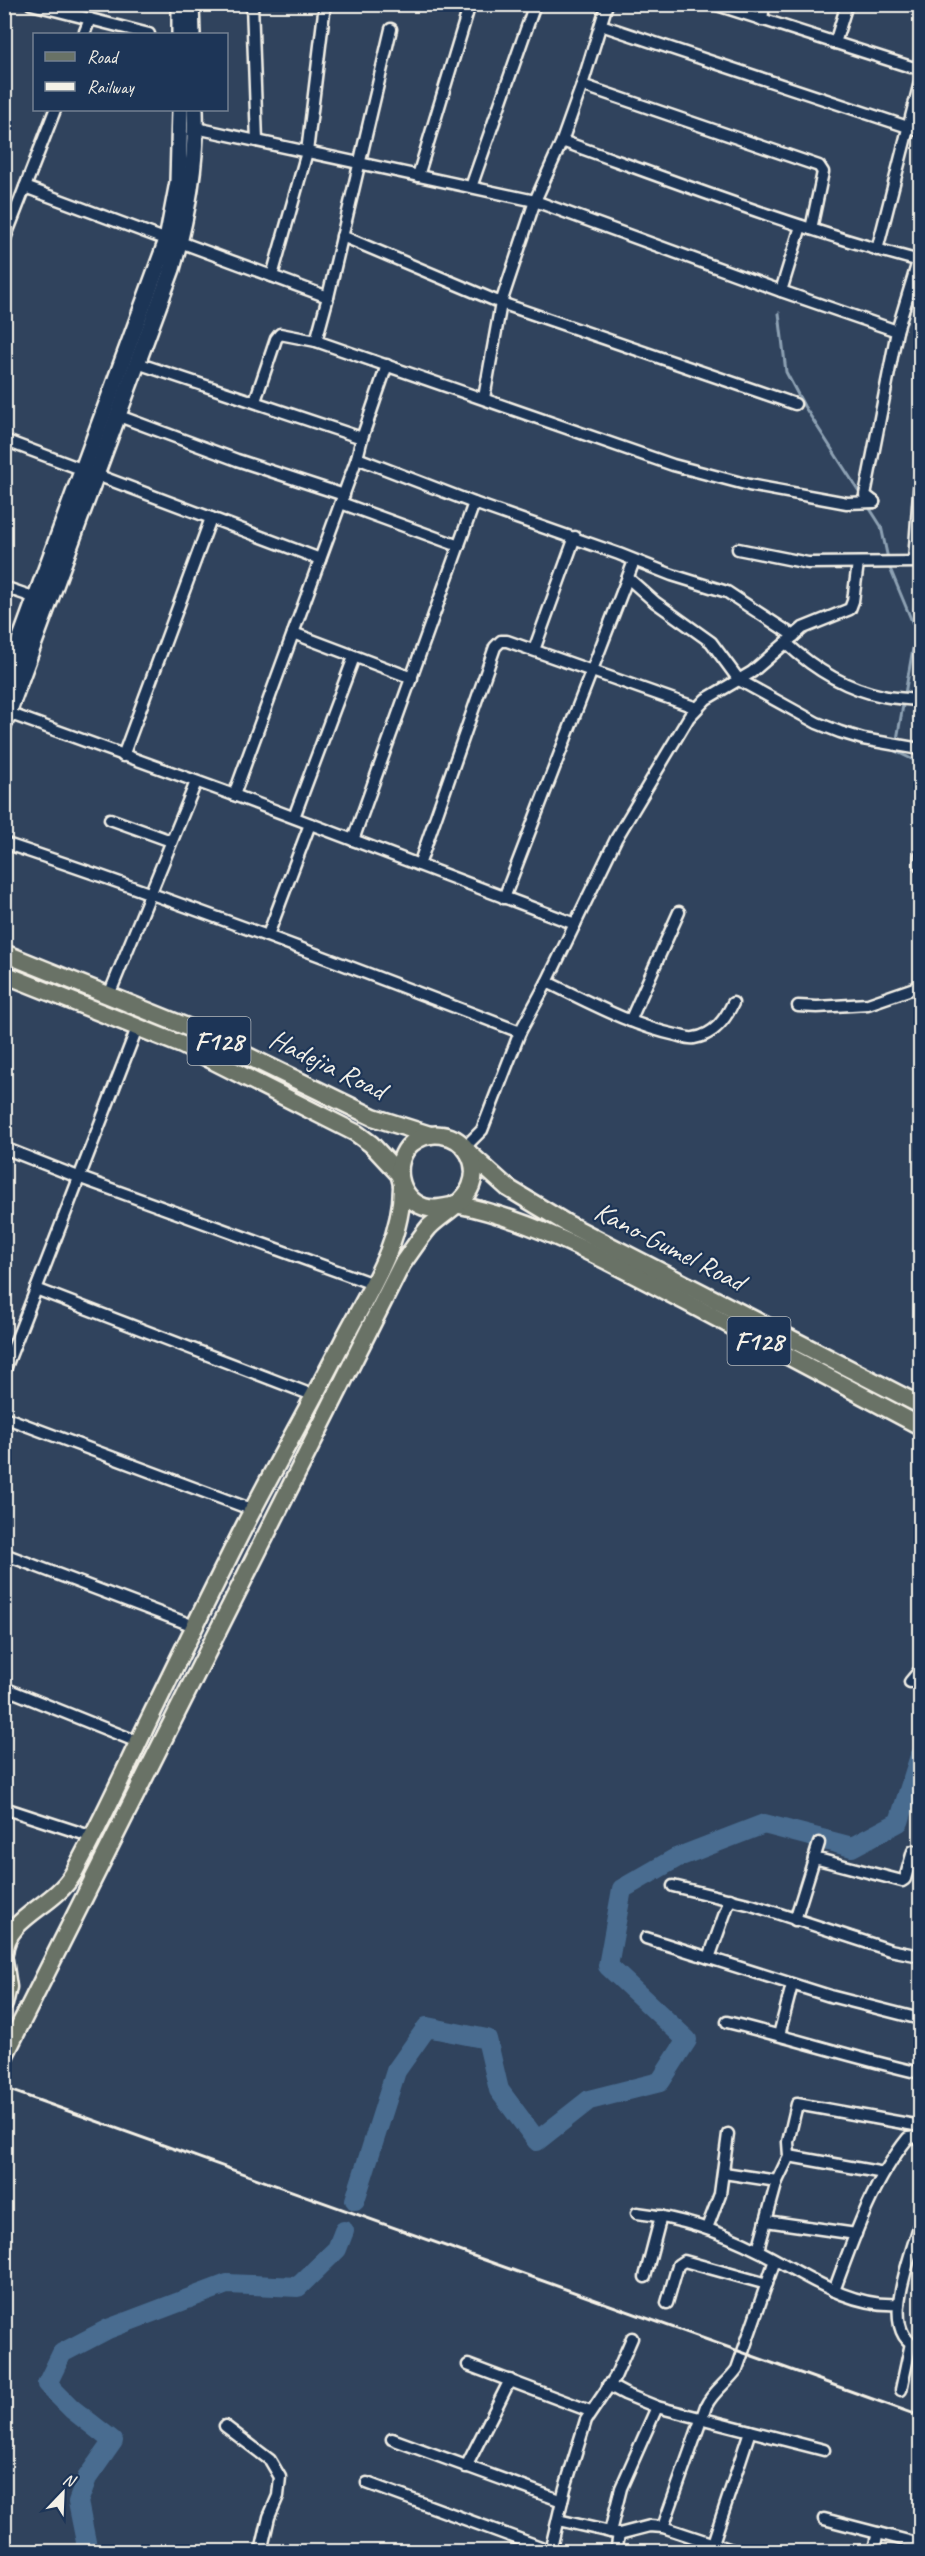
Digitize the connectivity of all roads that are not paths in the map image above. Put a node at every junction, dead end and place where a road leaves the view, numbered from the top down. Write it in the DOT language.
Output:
graph roads {
  1 [pos="180,4"];
  2 [pos="191,4"];
  3 [pos="252,4"];
  4 [pos="325,4"];
  5 [pos="470,4"];
  6 [pos="535,4"];
  7 [pos="607,4"];
  8 [pos="714,4"];
  9 [pos="764,4"];
  10 [pos="847,4"];
  11 [pos="33,5"];
  12 [pos="90,19"];
  13 [pos="762,20"];
  14 [pos="601,25"];
  15 [pos="391,29"];
  16 [pos="84,33"];
  17 [pos="144,33"];
  18 [pos="180,33"];
  19 [pos="192,33"];
  20 [pos="835,43"];
  21 [pos="921,67"];
  22 [pos="921,82"];
  23 [pos="582,85"];
  24 [pos="55,111"];
  25 [pos="180,111"];
  26 [pos="195,111"];
  27 [pos="196,128"];
  28 [pos="915,129"];
  29 [pos="257,141"];
  30 [pos="562,141"];
  31 [pos="307,152"];
  32 [pos="359,163"];
  33 [pos="418,176"];
  34 [pos="24,187"];
  35 [pos="471,187"];
  36 [pos="535,201"];
  37 [pos="806,227"];
  38 [pos="342,236"];
  39 [pos="174,241"];
  40 [pos="4,242"];
  41 [pos="877,250"];
  42 [pos="920,258"];
  43 [pos="272,276"];
  44 [pos="781,291"];
  45 [pos="328,297"];
  46 [pos="501,303"];
  47 [pos="897,331"];
  48 [pos="316,340"];
  49 [pos="136,363"];
  50 [pos="387,365"];
  51 [pos="484,398"];
  52 [pos="255,401"];
  53 [pos="795,404"];
  54 [pos="119,416"];
  55 [pos="362,438"];
  56 [pos="4,440"];
  57 [pos="357,458"];
  58 [pos="91,471"];
  59 [pos="921,478"];
  60 [pos="342,499"];
  61 [pos="474,503"];
  62 [pos="212,518"];
  63 [pos="575,537"];
  64 [pos="459,546"];
  65 [pos="738,549"];
  66 [pos="320,559"];
  67 [pos="634,561"];
  68 [pos="918,561"];
  69 [pos="858,563"];
  70 [pos="628,578"];
  71 [pos="4,586"];
  72 [pos="36,598"];
  73 [pos="293,633"];
  74 [pos="790,639"];
  75 [pos="534,650"];
  76 [pos="10,653"];
  77 [pos="354,657"];
  78 [pos="592,671"];
  79 [pos="412,678"];
  80 [pos="739,680"];
  81 [pos="4,684"];
  82 [pos="912,699"];
  83 [pos="697,708"];
  84 [pos="6,719"];
  85 [pos="921,750"];
  86 [pos="123,756"];
  87 [pos="196,782"];
  88 [pos="234,795"];
  89 [pos="294,818"];
  90 [pos="110,819"];
  91 [pos="310,824"];
  92 [pos="353,840"];
  93 [pos="171,841"];
  94 [pos="4,843"];
  95 [pos="921,856"];
  96 [pos="419,866"];
  97 [pos="921,866"];
  98 [pos="150,892"];
  99 [pos="504,898"];
  100 [pos="679,912"];
  101 [pos="575,924"];
  102 [pos="268,935"];
  103 [pos="4,953"];
  104 [pos="4,974"];
  105 [pos="548,982"];
  106 [pos="921,986"];
  107 [pos="109,995"];
  108 [pos="733,1003"];
  109 [pos="798,1006"];
  110 [pos="630,1021"];
  111 [pos="137,1028"];
  112 [pos="520,1032"];
  113 [pos="430,1135"];
  114 [pos="4,1148"];
  115 [pos="467,1150"];
  116 [pos="78,1177"];
  117 [pos="400,1180"];
  118 [pos="453,1205"];
  119 [pos="373,1284"];
  120 [pos="36,1289"];
  121 [pos="4,1372"];
  122 [pos="315,1396"];
  123 [pos="921,1405"];
  124 [pos="4,1417"];
  125 [pos="921,1425"];
  126 [pos="253,1510"];
  127 [pos="4,1554"];
  128 [pos="194,1626"];
  129 [pos="921,1670"];
  130 [pos="910,1682"];
  131 [pos="4,1688"];
  132 [pos="138,1742"];
  133 [pos="4,1808"];
  134 [pos="93,1837"];
  135 [pos="819,1843"];
  136 [pos="913,1851"];
  137 [pos="814,1858"];
  138 [pos="673,1886"];
  139 [pos="730,1899"];
  140 [pos="795,1920"];
  141 [pos="646,1938"];
  142 [pos="5,1945"];
  143 [pos="4,1954"];
  144 [pos="921,1956"];
  145 [pos="709,1958"];
  146 [pos="4,1960"];
  147 [pos="792,1985"];
  148 [pos="4,2004"];
  149 [pos="921,2019"];
  150 [pos="727,2022"];
  151 [pos="779,2035"];
  152 [pos="4,2057"];
  153 [pos="921,2073"];
  154 [pos="921,2126"];
  155 [pos="728,2134"];
  156 [pos="921,2137"];
  157 [pos="789,2156"];
  158 [pos="724,2173"];
  159 [pos="885,2173"];
  160 [pos="777,2181"];
  161 [pos="637,2213"];
  162 [pos="661,2216"];
  163 [pos="766,2221"];
  164 [pos="921,2222"];
  165 [pos="707,2228"];
  166 [pos="856,2234"];
  167 [pos="917,2248"];
  168 [pos="758,2250"];
  169 [pos="775,2260"];
  170 [pos="645,2277"];
  171 [pos="767,2284"];
  172 [pos="834,2291"];
  173 [pos="667,2303"];
  174 [pos="899,2304"];
  175 [pos="632,2338"];
  176 [pos="916,2345"];
  177 [pos="468,2365"];
  178 [pos="510,2380"];
  179 [pos="608,2385"];
  180 [pos="901,2390"];
  181 [pos="657,2407"];
  182 [pos="590,2412"];
  183 [pos="702,2419"];
  184 [pos="225,2426"];
  185 [pos="750,2431"];
  186 [pos="392,2439"];
  187 [pos="824,2450"];
  188 [pos="466,2467"];
  189 [pos="367,2483"];
  190 [pos="562,2501"];
  191 [pos="824,2519"];
  192 [pos="558,2520"];
  193 [pos="663,2527"];
  194 [pos="614,2533"];
  195 [pos="878,2534"];
  196 [pos="921,2544"];
  197 [pos="719,2547"];
  198 [pos="551,2551"];
  199 [pos="261,2552"];
  200 [pos="616,2552"];
  201 [pos="738,2552"];
  202 [pos="873,2552"];
  1 -- 18 [label="street"];
  2 -- 19 [label="street"];
  3 -- 29 [label="street"];
  4 -- 31 [label="street"];
  5 -- 33 [label="street"];
  6 -- 35 [label="street"];
  7 -- 14 [label="street"];
  8 -- 13 [label="street"];
  9 -- 13 [label="street"];
  10 -- 20 [label="street"];
  11 -- 12 [label="street"];
  12 -- 16 [label="street"];
  12 -- 17 [label="street"];
  13 -- 20 [label="street"];
  14 -- 23 [label="street"];
  14 -- 28 [label="street"];
  15 -- 32 [label="street"];
  20 -- 21 [label="street"];
  22 -- 28 [label="street"];
  23 -- 30 [label="street"];
  23 -- 37 [label="street"];
  24 -- 34 [label="street"];
  25 -- 39 [label="street"];
  26 -- 27 [label="street"];
  27 -- 29 [label="street"];
  27 -- 39 [label="street"];
  28 -- 41 [label="street"];
  29 -- 31 [label="street"];
  30 -- 36 [label="street"];
  30 -- 37 [label="street"];
  31 -- 32 [label="street"];
  31 -- 43 [label="street"];
  32 -- 33 [label="street"];
  32 -- 38 [label="street"];
  33 -- 35 [label="street"];
  34 -- 39 [label="street"];
  34 -- 40 [label="street"];
  35 -- 36 [label="street"];
  36 -- 44 [label="street"];
  36 -- 46 [label="street"];
  37 -- 41 [label="street"];
  37 -- 44 [label="street"];
  38 -- 45 [label="street"];
  38 -- 46 [label="street"];
  39 -- 43 [label="street"];
  39 -- 49 [label="street"];
  39 -- 58 [label="street"];
  41 -- 42 [label="street"];
  42 -- 47 [label="street"];
  43 -- 45 [label="street"];
  44 -- 47 [label="street"];
  45 -- 48 [label="street"];
  46 -- 51 [label="street"];
  46 -- 53 [label="street"];
  47 -- 51 [label="street"];
  48 -- 50 [label="street"];
  48 -- 52 [label="street"];
  49 -- 52 [label="street"];
  49 -- 54 [label="street"];
  50 -- 51 [label="street"];
  50 -- 55 [label="street"];
  52 -- 55 [label="street"];
  54 -- 58 [label="street"];
  54 -- 60 [label="street"];
  55 -- 57 [label="street"];
  56 -- 58 [label="street"];
  57 -- 60 [label="street"];
  57 -- 61 [label="street"];
  58 -- 62 [label="street"];
  58 -- 72 [label="street"];
  58 -- 84 [label="street"];
  59 -- 68 [label="street"];
  60 -- 64 [label="street"];
  60 -- 66 [label="street"];
  61 -- 63 [label="street"];
  61 -- 64 [label="street"];
  62 -- 66 [label="street"];
  62 -- 86 [label="street"];
  63 -- 67 [label="street"];
  63 -- 75 [label="street"];
  64 -- 79 [label="street"];
  65 -- 69 [label="street"];
  66 -- 73 [label="street"];
  67 -- 70 [label="street"];
  67 -- 74 [label="street"];
  68 -- 69 [label="street"];
  69 -- 74 [label="street"];
  70 -- 78 [label="street"];
  70 -- 80 [label="street"];
  71 -- 72 [label="street"];
  72 -- 76 [label="street"];
  73 -- 77 [label="street"];
  73 -- 88 [label="street"];
  74 -- 80 [label="street"];
  74 -- 82 [label="street"];
  75 -- 78 [label="street"];
  75 -- 96 [label="street"];
  76 -- 81 [label="street"];
  77 -- 79 [label="street"];
  77 -- 89 [label="street"];
  78 -- 83 [label="street"];
  78 -- 99 [label="street"];
  79 -- 92 [label="street"];
  80 -- 83 [label="street"];
  80 -- 85 [label="street"];
  83 -- 101 [label="street"];
  84 -- 86 [label="street"];
  86 -- 87 [label="street"];
  87 -- 88 [label="street"];
  87 -- 93 [label="street"];
  88 -- 89 [label="street"];
  89 -- 91 [label="street"];
  90 -- 93 [label="street"];
  91 -- 92 [label="street"];
  91 -- 102 [label="street"];
  92 -- 96 [label="street"];
  93 -- 98 [label="street"];
  94 -- 98 [label="street"];
  95 -- 97 [label="street"];
  96 -- 99 [label="street"];
  98 -- 102 [label="street"];
  98 -- 107 [label="street"];
  99 -- 101 [label="street"];
  100 -- 110 [label="street"];
  101 -- 105 [label="street"];
  102 -- 112 [label="street"];
  103 -- 107 [label="main road, Hadejia Road / F128"];
  104 -- 111 [label="main road, Hadejia Road / F128"];
  105 -- 110 [label="street"];
  105 -- 112 [label="street"];
  106 -- 109 [label="street"];
  107 -- 113 [label="main road, Hadejia Road / F128"];
  108 -- 110 [label="street"];
  111 -- 116 [label="street"];
  111 -- 117 [label="main road, Hadejia Road / F128"];
  112 -- 115 [label="street"];
  113 -- 115 [label="main road, F128"];
  113 -- 117 [label="main road"];
  114 -- 116 [label="street"];
  115 -- 118 [label="main road"];
  115 -- 123 [label="main road, Kano-Gumel Road / F128"];
  116 -- 119 [label="street"];
  116 -- 120 [label="street"];
  117 -- 118 [label="main road, F128"];
  117 -- 119 [label="main road"];
  118 -- 125 [label="main road, Kano-Gumel Road / F128"];
  118 -- 152 [label="main road"];
  119 -- 122 [label="main road"];
  120 -- 121 [label="street"];
  120 -- 122 [label="street"];
  122 -- 126 [label="main road"];
  124 -- 126 [label="street"];
  126 -- 128 [label="main road"];
  127 -- 128 [label="street"];
  128 -- 132 [label="main road"];
  129 -- 130 [label="street"];
  131 -- 132 [label="street"];
  132 -- 134 [label="main road"];
  133 -- 134 [label="street"];
  134 -- 142 [label="main road"];
  135 -- 137 [label="street"];
  136 -- 137 [label="street"];
  137 -- 140 [label="street"];
  138 -- 139 [label="street"];
  139 -- 140 [label="street"];
  139 -- 145 [label="street"];
  140 -- 144 [label="street"];
  141 -- 145 [label="street"];
  142 -- 143 [label="main road"];
  145 -- 147 [label="street"];
  146 -- 148 [label="main road"];
  147 -- 149 [label="street"];
  147 -- 151 [label="street"];
  150 -- 151 [label="street"];
  151 -- 153 [label="street"];
  154 -- 157 [label="street"];
  155 -- 158 [label="street"];
  156 -- 159 [label="street"];
  157 -- 159 [label="street"];
  157 -- 160 [label="street"];
  158 -- 160 [label="street"];
  158 -- 165 [label="street"];
  159 -- 166 [label="street"];
  160 -- 163 [label="street"];
  161 -- 162 [label="street"];
  162 -- 165 [label="street"];
  162 -- 170 [label="street"];
  163 -- 166 [label="street"];
  163 -- 168 [label="street"];
  164 -- 167 [label="street"];
  165 -- 168 [label="street"];
  166 -- 172 [label="street"];
  167 -- 174 [label="street"];
  168 -- 169 [label="street"];
  169 -- 171 [label="street"];
  169 -- 172 [label="street"];
  171 -- 173 [label="street"];
  171 -- 183 [label="street"];
  172 -- 174 [label="street"];
  174 -- 176 [label="street"];
  175 -- 179 [label="street"];
  176 -- 180 [label="street"];
  177 -- 178 [label="street"];
  178 -- 182 [label="street"];
  178 -- 188 [label="street"];
  179 -- 181 [label="street"];
  179 -- 182 [label="street"];
  181 -- 183 [label="street"];
  181 -- 194 [label="street"];
  182 -- 190 [label="street"];
  183 -- 185 [label="street"];
  183 -- 193 [label="street"];
  184 -- 199 [label="street"];
  185 -- 187 [label="street"];
  185 -- 197 [label="street"];
  186 -- 188 [label="street"];
  188 -- 190 [label="street"];
  189 -- 198 [label="street"];
  190 -- 192 [label="street"];
  191 -- 195 [label="street"];
  192 -- 194 [label="street"];
  192 -- 198 [label="street"];
  193 -- 194 [label="street"];
  193 -- 197 [label="street"];
  194 -- 200 [label="street"];
  195 -- 196 [label="street"];
  195 -- 202 [label="street"];
  197 -- 201 [label="street"];
}
